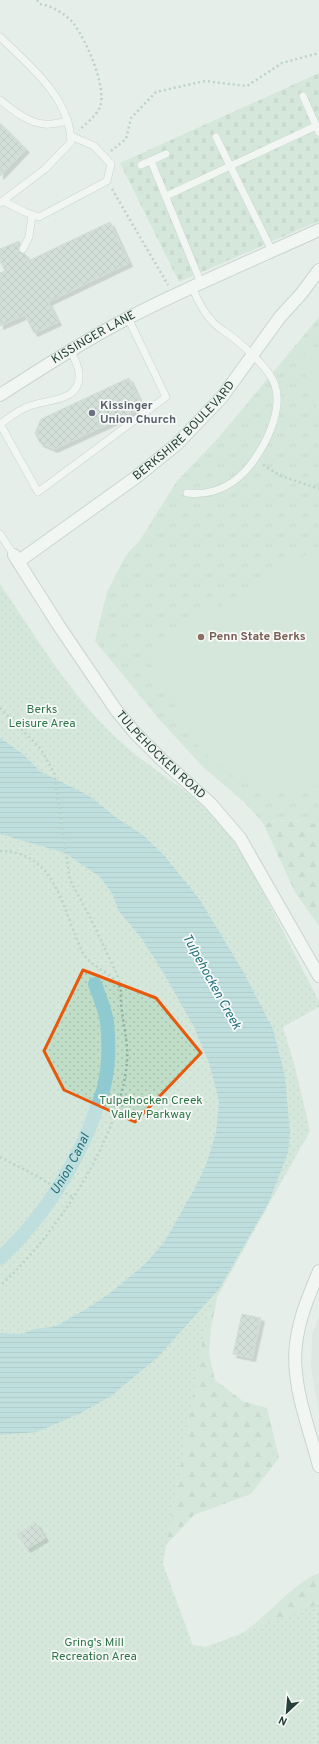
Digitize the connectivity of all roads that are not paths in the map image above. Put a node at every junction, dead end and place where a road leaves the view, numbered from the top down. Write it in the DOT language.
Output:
graph roads {
  1 [pos="0,37"];
  2 [pos="303,96"];
  3 [pos="0,100"];
  4 [pos="68,121"];
  5 [pos="317,129"];
  6 [pos="71,136"];
  7 [pos="216,136"];
  8 [pos="166,154"];
  9 [pos="151,161"];
  10 [pos="141,165"];
  11 [pos="230,166"];
  12 [pos="166,196"];
  13 [pos="2,202"];
  14 [pos="32,214"];
  15 [pos="319,230"];
  16 [pos="22,248"];
  17 [pos="272,251"];
  18 [pos="319,270"];
  19 [pos="196,285"];
  20 [pos="128,318"];
  21 [pos="71,350"];
  22 [pos="252,355"];
  23 [pos="0,395"];
  24 [pos="186,493"];
  25 [pos="0,534"];
  26 [pos="16,558"];
  27 [pos="319,976"];
  28 [pos="319,1271"];
  29 [pos="319,1466"];
  1 -- 4 [label="lane"];
  2 -- 5 [label="lane"];
  3 -- 4 [label="lane"];
  4 -- 6 [label="lane"];
  5 -- 11 [label="lane"];
  6 -- 13 [label="lane"];
  6 -- 14 [label="lane"];
  7 -- 11 [label="lane"];
  8 -- 9 [label="lane"];
  9 -- 10 [label="lane"];
  9 -- 12 [label="lane"];
  11 -- 12 [label="lane"];
  11 -- 17 [label="lane"];
  12 -- 19 [label="lane"];
  13 -- 14 [label="lane"];
  14 -- 16 [label="lane"];
  15 -- 17 [label="street, KISSINGER LANE"];
  17 -- 19 [label="street, KISSINGER LANE"];
  18 -- 22 [label="street, BERKSHIRE BOULEVARD"];
  19 -- 20 [label="street, KISSINGER LANE"];
  19 -- 22 [label="lane"];
  20 -- 21 [label="street, KISSINGER LANE"];
  20 -- 21 [label="lane"];
  21 -- 23 [label="street, KISSINGER LANE"];
  22 -- 24 [label="lane"];
  22 -- 26 [label="street, BERKSHIRE BOULEVARD"];
  25 -- 26 [label="lane, TULPEHOCKEN ROAD"];
  26 -- 27 [label="street, TULPEHOCKEN ROAD"];
  28 -- 29 [label="street"];
}
